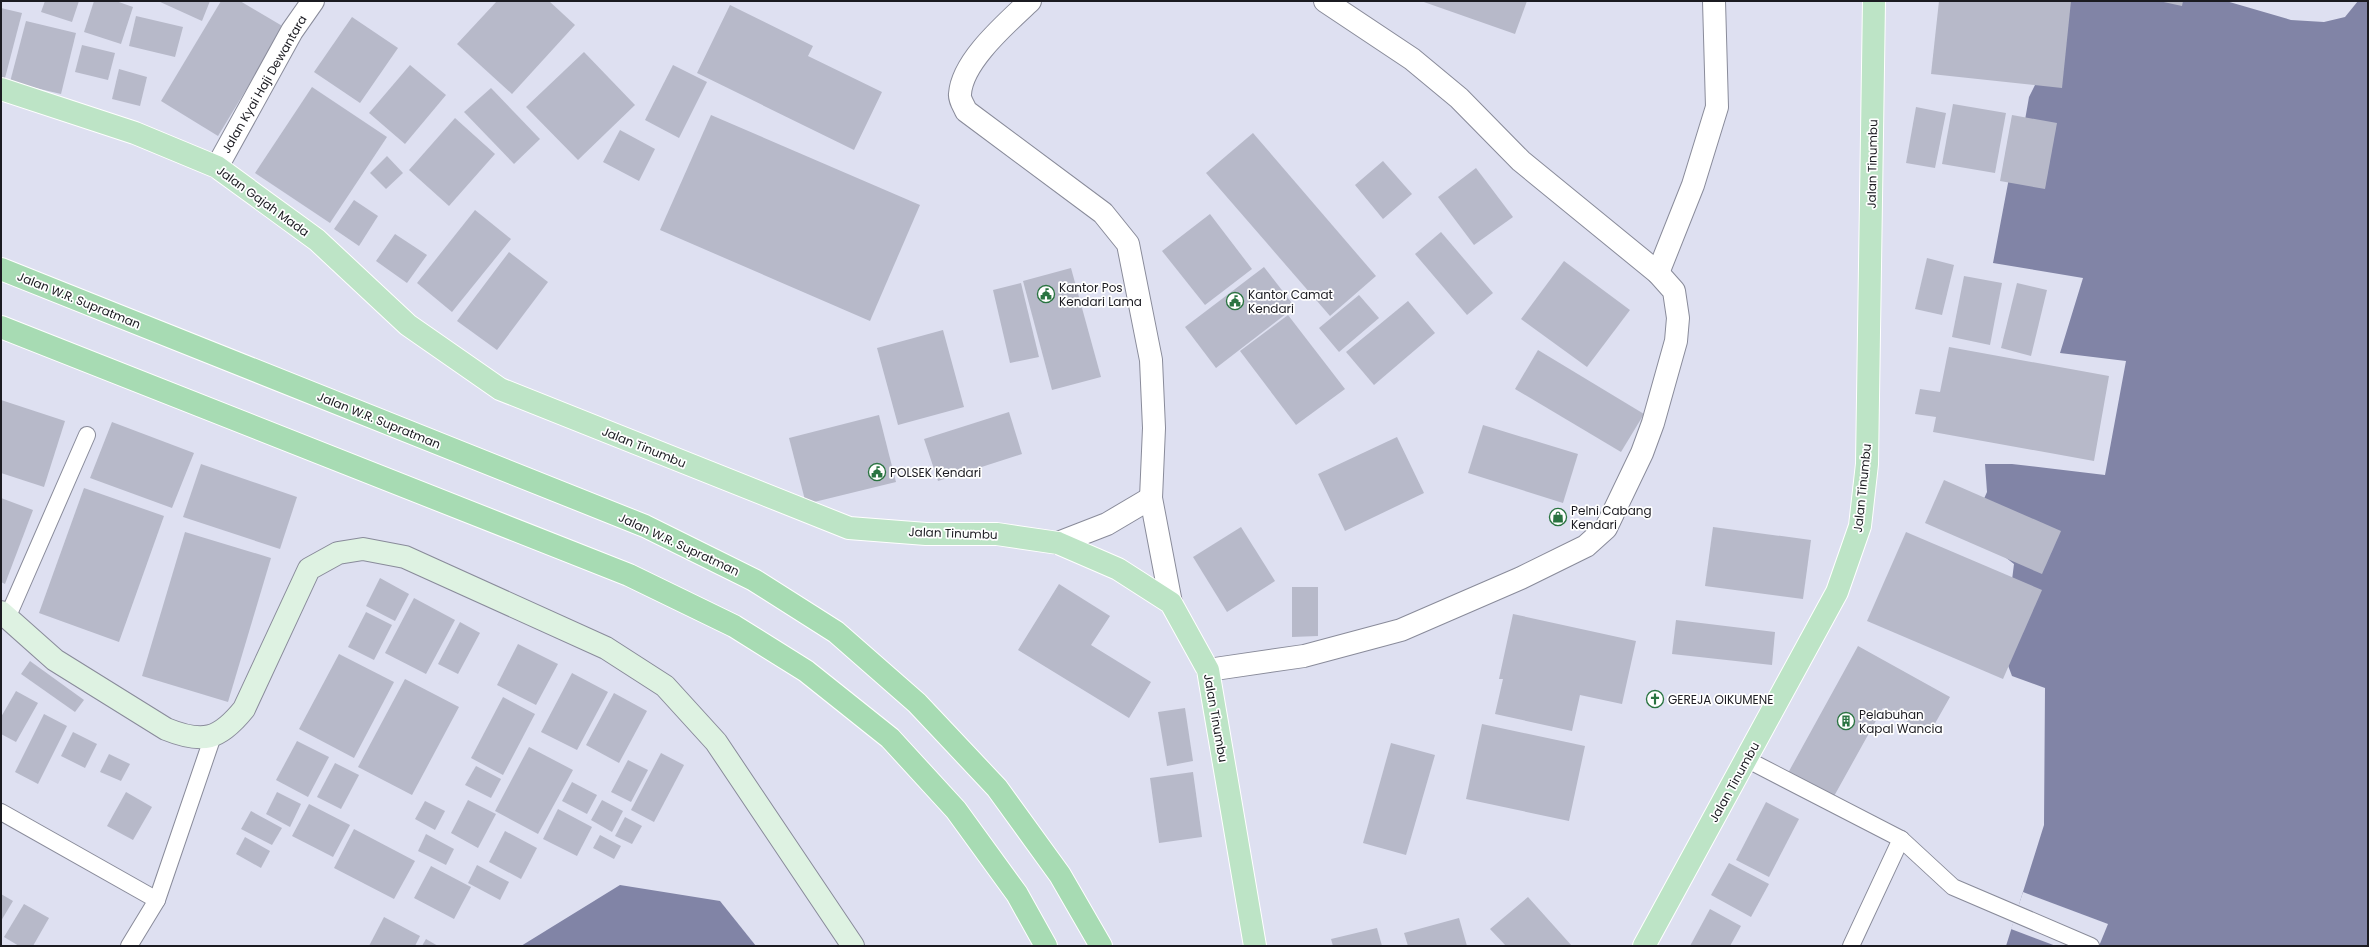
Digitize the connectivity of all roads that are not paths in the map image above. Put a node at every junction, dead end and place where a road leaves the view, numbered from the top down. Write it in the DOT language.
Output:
graph roads {
  1 [pos="313,1"];
  2 [pos="1030,1"];
  3 [pos="1325,1"];
  4 [pos="1714,1"];
  5 [pos="1874,1"];
  6 [pos="1,89"];
  7 [pos="216,167"];
  8 [pos="1,269"];
  9 [pos="1658,274"];
  10 [pos="408,325"];
  11 [pos="1,327"];
  12 [pos="87,435"];
  13 [pos="1151,498"];
  14 [pos="1058,543"];
  15 [pos="1172,603"];
  16 [pos="4,614"];
  17 [pos="1208,670"];
  18 [pos="213,736"];
  19 [pos="1746,759"];
  20 [pos="1,812"];
  21 [pos="1902,839"];
  22 [pos="157,900"];
  23 [pos="129,946"];
  24 [pos="853,946"];
  25 [pos="1046,946"];
  26 [pos="1101,946"];
  27 [pos="1255,946"];
  28 [pos="1644,946"];
  29 [pos="1850,946"];
  30 [pos="2091,946"];
  1 -- 7 [label="street, Jalan Kyai Haji Dewantara"];
  2 -- 13 [label="street"];
  3 -- 9 [label="street"];
  4 -- 9 [label="street"];
  5 -- 19 [label="main road, Jalan Tinumbu"];
  6 -- 7 [label="main road, Jalan Gajah Mada"];
  7 -- 10 [label="main road, Jalan Gajah Mada"];
  8 -- 26 [label="highway, Jalan W.R. Supratman"];
  9 -- 17 [label="street"];
  10 -- 14 [label="main road, Jalan Tinumbu"];
  11 -- 25 [label="highway"];
  12 -- 16 [label="lane"];
  13 -- 14 [label="street"];
  13 -- 15 [label="street"];
  14 -- 15 [label="main road, Jalan Tinumbu"];
  15 -- 17 [label="main road, Jalan Tinumbu"];
  16 -- 18 [label="main road"];
  17 -- 27 [label="main road, Jalan Tinumbu"];
  18 -- 22 [label="lane"];
  18 -- 24 [label="main road"];
  19 -- 21 [label="lane"];
  19 -- 28 [label="main road, Jalan Tinumbu"];
  20 -- 22 [label="lane"];
  21 -- 29 [label="lane"];
  21 -- 30 [label="lane"];
  22 -- 23 [label="lane"];
}
